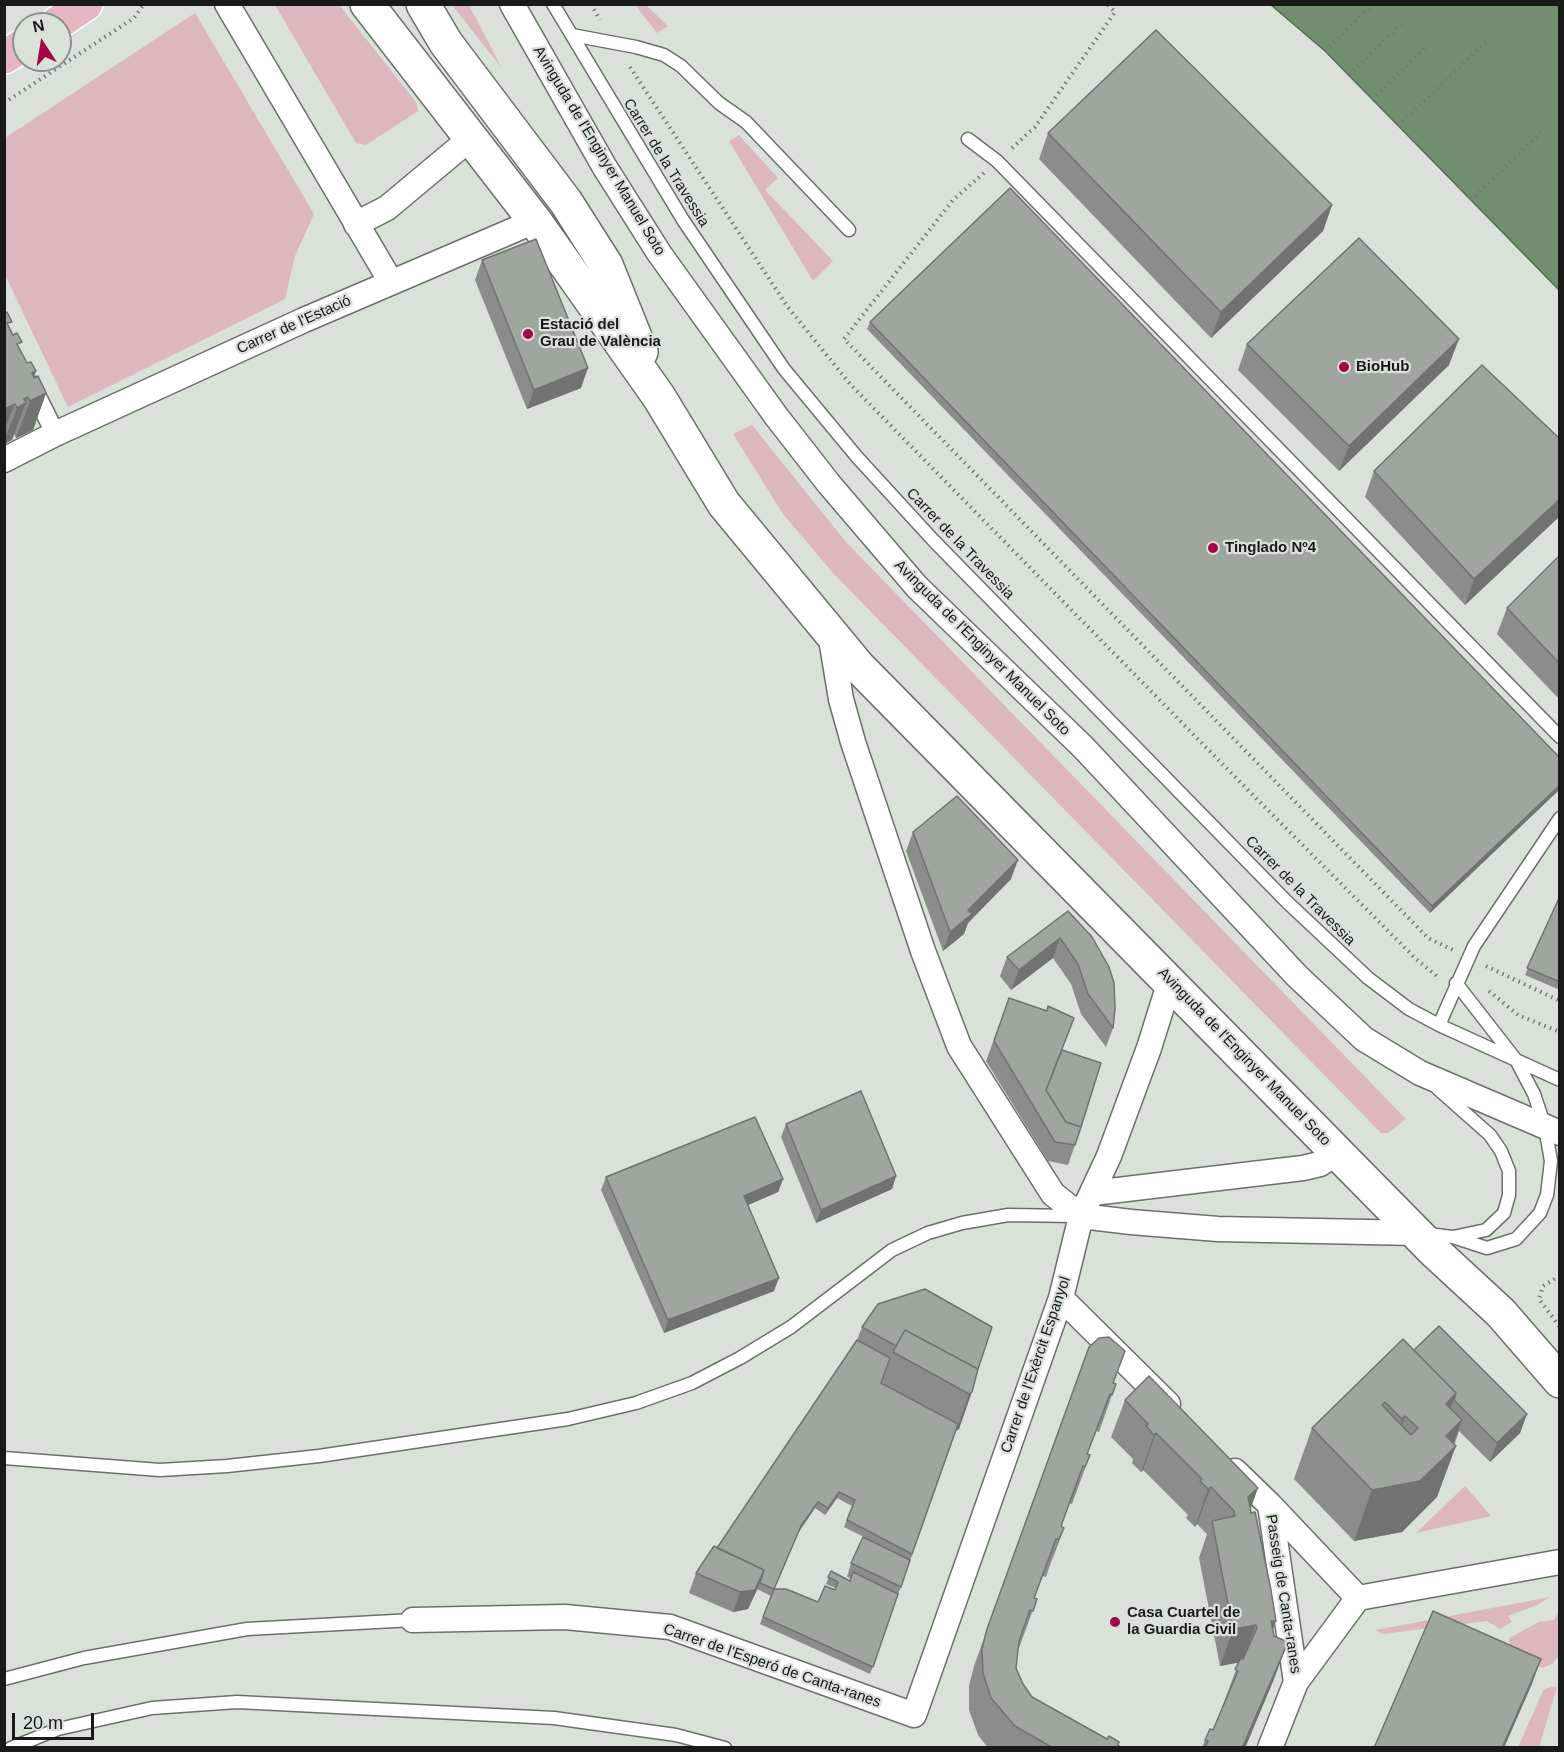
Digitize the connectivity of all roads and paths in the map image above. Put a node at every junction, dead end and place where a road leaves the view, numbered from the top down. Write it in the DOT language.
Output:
graph roads {
  1 [pos="86,4"];
  2 [pos="144,4"];
  3 [pos="227,4"];
  4 [pos="367,4"];
  5 [pos="409,4"];
  6 [pos="423,4"];
  7 [pos="512,4"];
  8 [pos="553,4"];
  9 [pos="591,4"];
  10 [pos="1107,4"];
  11 [pos="1373,4"];
  12 [pos="72,13"];
  13 [pos="1405,20"];
  14 [pos="572,35"];
  15 [pos="1489,38"];
  16 [pos="613,42"];
  17 [pos="446,43"];
  18 [pos="1427,46"];
  19 [pos="1325,51"];
  20 [pos="1349,75"];
  21 [pos="1372,100"];
  22 [pos="4,103"];
  23 [pos="1398,126"];
  24 [pos="1543,131"];
  25 [pos="472,137"];
  26 [pos="968,139"];
  27 [pos="997,161"];
  28 [pos="1471,200"];
  29 [pos="535,221"];
  30 [pos="356,224"];
  31 [pos="849,230"];
  32 [pos="391,282"];
  33 [pos="25,374"];
  34 [pos="659,398"];
  35 [pos="53,429"];
  36 [pos="4,460"];
  37 [pos="830,631"];
  38 [pos="1560,737"];
  39 [pos="1560,818"];
  40 [pos="1469,958"];
  41 [pos="1170,981"];
  42 [pos="1456,983"];
  43 [pos="1560,1001"];
  44 [pos="1439,1025"];
  45 [pos="1560,1032"];
  46 [pos="1516,1060"];
  47 [pos="1420,1073"];
  48 [pos="1560,1080"];
  49 [pos="1552,1130"];
  50 [pos="1338,1152"];
  51 [pos="1093,1193"];
  52 [pos="1081,1216"];
  53 [pos="1417,1233"];
  54 [pos="1453,1237"];
  55 [pos="1560,1276"];
  56 [pos="1061,1298"];
  57 [pos="1560,1327"];
  58 [pos="1559,1379"];
  59 [pos="1186,1422"];
  60 [pos="1220,1455"];
  61 [pos="4,1458"];
  62 [pos="1270,1505"];
  63 [pos="1560,1562"];
  64 [pos="1358,1598"];
  65 [pos="413,1620"];
  66 [pos="4,1679"];
  67 [pos="1296,1682"];
  68 [pos="914,1715"];
  69 [pos="11,1748"];
  70 [pos="725,1748"];
  71 [pos="1270,1748"];
  1 -- 12 [label="main road"];
  2 -- 22 [label="path"];
  3 -- 30 [label="street"];
  4 -- 25 [label="main road, Avinguda de l'Enginyer Manuel Soto"];
  5 -- 17 [label="main road"];
  6 -- 17 [label="main road, Avinguda de l'Enginyer Manuel Soto"];
  7 -- 47 [label="street, Avinguda de l'Enginyer Manuel Soto"];
  8 -- 14 [label="lane, Carrer de la Travessia"];
  9 -- 16 [label="path"];
  10 -- 27 [label="path"];
  11 -- 19 [label="path"];
  13 -- 20 [label="path"];
  14 -- 16 [label="lane"];
  14 -- 44 [label="lane, Carrer de la Travessia"];
  15 -- 23 [label="path"];
  16 -- 31 [label="lane"];
  16 -- 42 [label="path"];
  17 -- 34 [label="main road, Avinguda de l'Enginyer Manuel Soto"];
  18 -- 21 [label="path"];
  24 -- 28 [label="path"];
  25 -- 29 [label="main road, Avinguda de l'Enginyer Manuel Soto"];
  25 -- 30 [label="street"];
  26 -- 27 [label="lane"];
  27 -- 38 [label="lane"];
  27 -- 40 [label="path"];
  29 -- 32 [label="street, Carrer de l'Estació"];
  29 -- 34 [label="main road, Avinguda de l'Enginyer Manuel Soto"];
  30 -- 32 [label="street"];
  32 -- 35 [label="street, Carrer de l'Estació"];
  33 -- 35 [label="street"];
  34 -- 37 [label="main road, Avinguda de l'Enginyer Manuel Soto"];
  35 -- 36 [label="street, Carrer de l'Estació"];
  37 -- 41 [label="main road, Avinguda de l'Enginyer Manuel Soto"];
  37 -- 52 [label="street"];
  39 -- 40 [label="lane"];
  40 -- 42 [label="lane"];
  40 -- 43 [label="path"];
  41 -- 50 [label="main road, Avinguda de l'Enginyer Manuel Soto"];
  41 -- 51 [label="street, Carrer de l'Exèrcit Espanyol"];
  42 -- 44 [label="lane"];
  42 -- 45 [label="path"];
  42 -- 46 [label="lane"];
  44 -- 46 [label="lane, Carrer de la Travessia"];
  46 -- 48 [label="lane, Carrer de la Travessia"];
  46 -- 49 [label="lane"];
  47 -- 49 [label="street, Avinguda de l'Enginyer Manuel Soto"];
  47 -- 54 [label="lane"];
  49 -- 54 [label="lane"];
  50 -- 51 [label="street"];
  50 -- 53 [label="main road, Avinguda de l'Enginyer Manuel Soto"];
  51 -- 52 [label="street, Carrer de l'Exèrcit Espanyol"];
  52 -- 53 [label="street"];
  52 -- 56 [label="street, Carrer de l'Exèrcit Espanyol"];
  52 -- 61 [label="lane"];
  53 -- 54 [label="lane"];
  53 -- 58 [label="main road, Avinguda de l'Enginyer Manuel Soto"];
  55 -- 57 [label="path"];
  56 -- 59 [label="street"];
  56 -- 68 [label="street, Carrer de l'Exèrcit Espanyol"];
  60 -- 62 [label="street, Passeig de Canta-ranes"];
  62 -- 64 [label="street, Passeig de Canta-ranes"];
  62 -- 67 [label="street, Passeig de Canta-ranes"];
  63 -- 64 [label="street"];
  64 -- 67 [label="street, Passeig de Canta-ranes"];
  65 -- 66 [label="lane"];
  65 -- 68 [label="street, Carrer de l'Esperó de Canta-ranes"];
  67 -- 71 [label="street, Passeig de Canta-ranes"];
  69 -- 70 [label="lane"];
}
